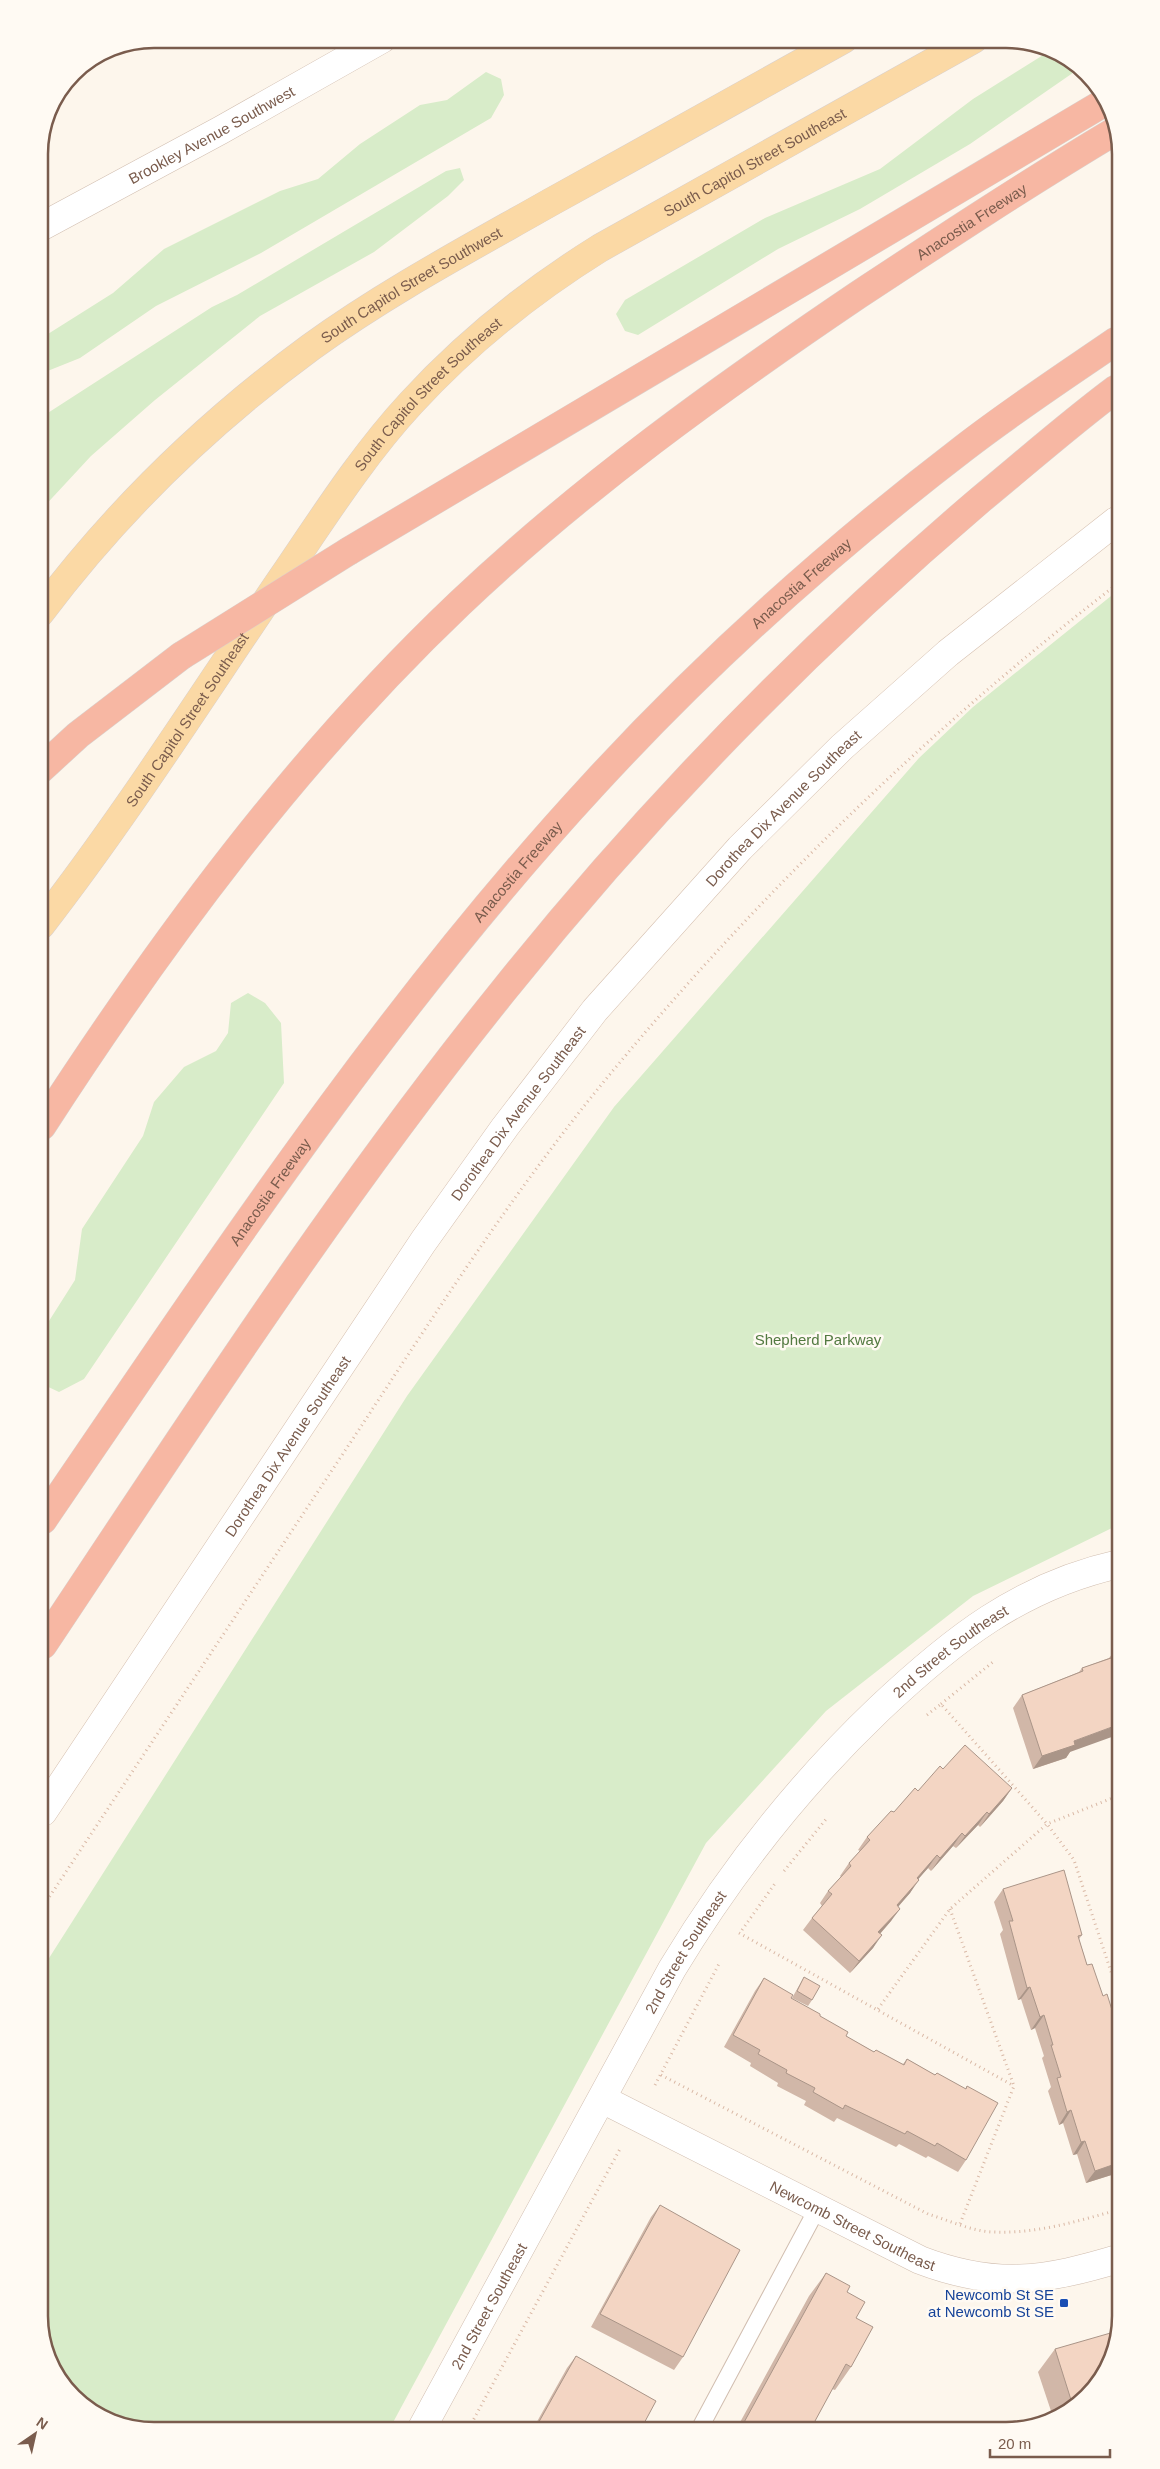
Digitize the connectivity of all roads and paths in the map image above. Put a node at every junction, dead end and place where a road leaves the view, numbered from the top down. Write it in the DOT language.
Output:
graph roads {
  1 [pos="366,48"];
  2 [pos="828,48"];
  3 [pos="958,48"];
  4 [pos="1100,105"];
  5 [pos="1110,134"];
  6 [pos="48,223"];
  7 [pos="1112,344"];
  8 [pos="1112,392"];
  9 [pos="1112,524"];
  10 [pos="1112,588"];
  11 [pos="48,603"];
  12 [pos="48,763"];
  13 [pos="48,915"];
  14 [pos="48,1117"];
  15 [pos="48,1513"];
  16 [pos="1112,1566"];
  17 [pos="48,1637"];
  18 [pos="994,1661"];
  19 [pos="941,1704"];
  20 [pos="926,1716"];
  21 [pos="1112,1798"];
  22 [pos="48,1806"];
  23 [pos="832,1812"];
  24 [pos="1047,1824"];
  25 [pos="48,1899"];
  26 [pos="950,1909"];
  27 [pos="739,1933"];
  28 [pos="735,1940"];
  29 [pos="721,1961"];
  30 [pos="1112,1975"];
  31 [pos="878,2009"];
  32 [pos="661,2076"];
  33 [pos="656,2085"];
  34 [pos="1014,2086"];
  35 [pos="602,2099"];
  36 [pos="621,2146"];
  37 [pos="817,2209"];
  38 [pos="1112,2211"];
  39 [pos="960,2224"];
  40 [pos="1112,2261"];
  41 [pos="426,2421"];
  42 [pos="473,2421"];
  43 [pos="703,2422"];
  1 -- 6 [label="street, Brookley Avenue Southwest"];
  2 -- 11 [label="main road, South Capitol Street Southwest"];
  3 -- 13 [label="main road, South Capitol Street Southeast"];
  4 -- 12 [label="highway, bridge"];
  5 -- 14 [label="highway, Anacostia Freeway"];
  7 -- 15 [label="highway, Anacostia Freeway"];
  8 -- 17 [label="highway"];
  9 -- 22 [label="street, Dorothea Dix Avenue Southeast"];
  10 -- 25 [label="path"];
  16 -- 35 [label="street, 2nd Street Southeast"];
  18 -- 19 [label="path"];
  19 -- 20 [label="path"];
  19 -- 24 [label="path"];
  21 -- 24 [label="path"];
  23 -- 27 [label="path"];
  24 -- 26 [label="path"];
  24 -- 30 [label="path"];
  26 -- 31 [label="path"];
  26 -- 34 [label="path"];
  27 -- 28 [label="path"];
  27 -- 31 [label="path"];
  29 -- 32 [label="path"];
  31 -- 34 [label="path"];
  32 -- 33 [label="path"];
  32 -- 39 [label="path"];
  34 -- 39 [label="path"];
  35 -- 37 [label="street, Newcomb Street Southeast"];
  35 -- 41 [label="street, 2nd Street Southeast"];
  36 -- 42 [label="path"];
  37 -- 40 [label="street, Newcomb Street Southeast"];
  37 -- 43 [label="lane"];
  38 -- 39 [label="path"];
}
